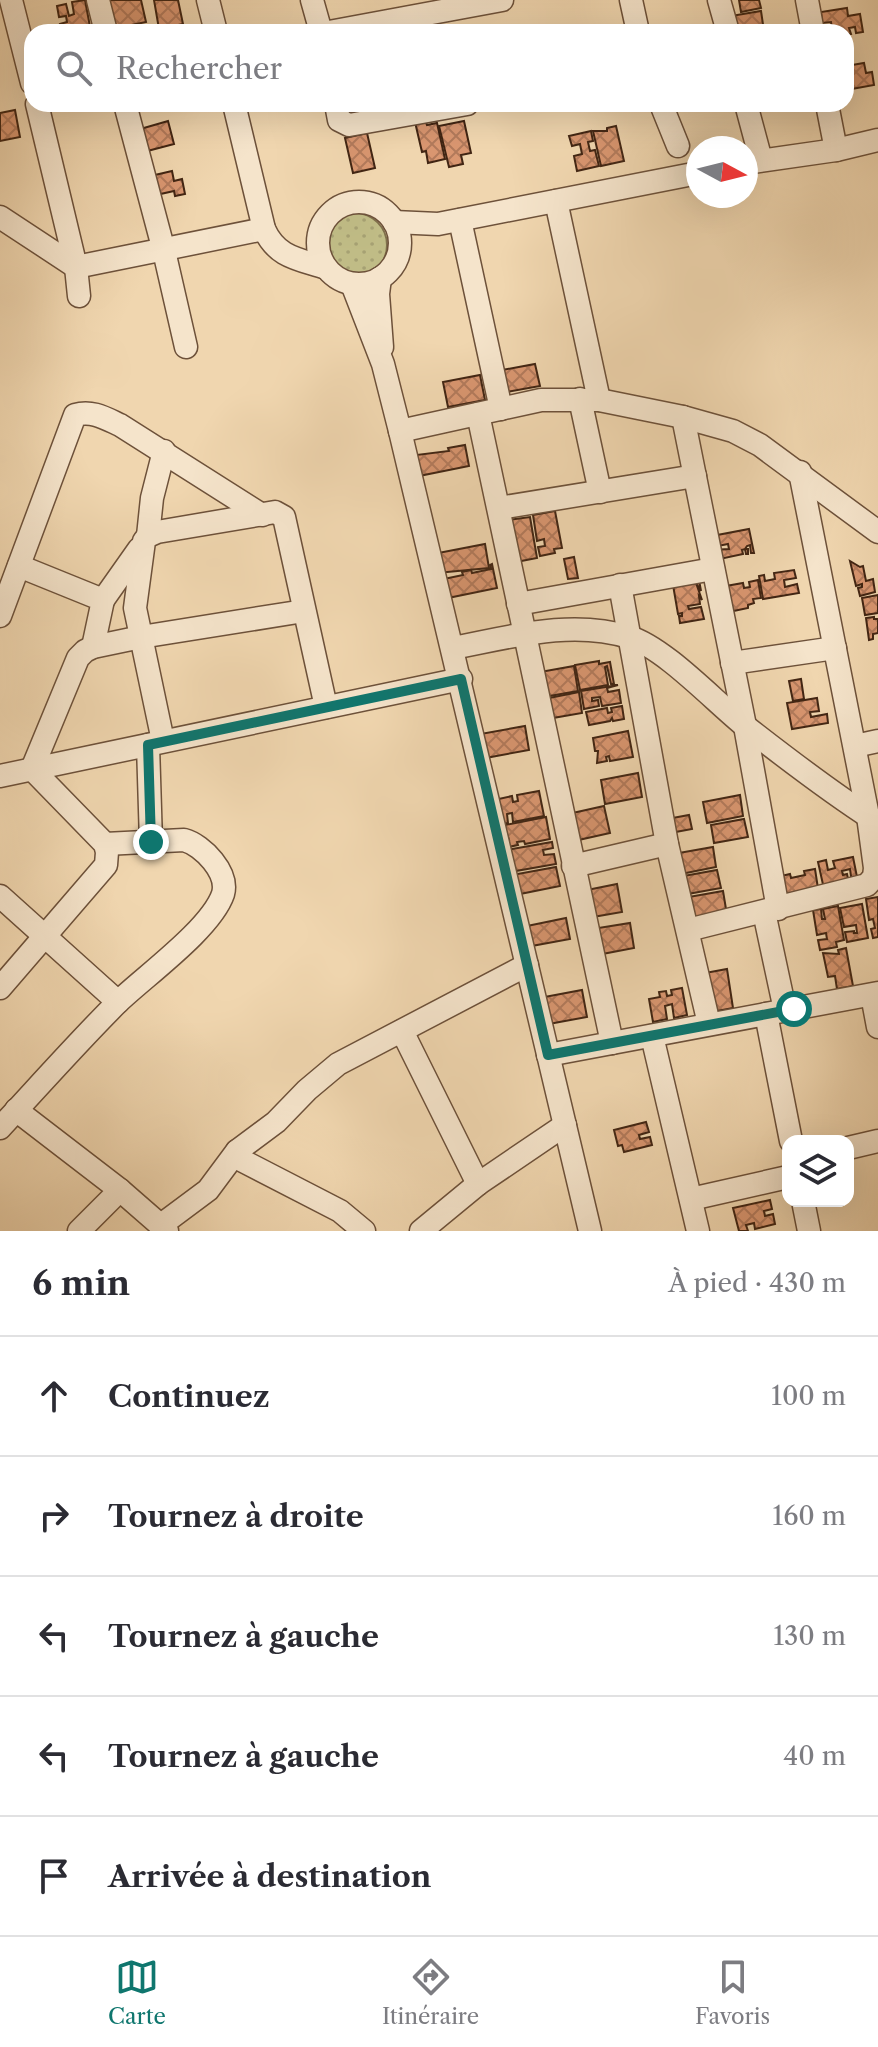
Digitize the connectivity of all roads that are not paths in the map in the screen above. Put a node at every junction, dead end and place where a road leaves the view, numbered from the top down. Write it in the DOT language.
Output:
graph roads {
  1 [pos="11,0"];
  2 [pos="98,0"];
  3 [pos="208,0"];
  4 [pos="312,0"];
  5 [pos="502,0"];
  6 [pos="631,0"];
  7 [pos="719,0"];
  8 [pos="807,0"];
  9 [pos="104,24"];
  10 [pos="214,24"];
  11 [pos="319,24"];
  12 [pos="372,24"];
  13 [pos="636,24"];
  14 [pos="726,24"];
  15 [pos="812,24"];
  16 [pos="24,51"];
  17 [pos="39,112"];
  18 [pos="127,112"];
  19 [pos="236,112"];
  20 [pos="338,112"];
  21 [pos="422,112"];
  22 [pos="664,112"];
  23 [pos="747,112"];
  24 [pos="829,112"];
  25 [pos="750,136"];
  26 [pos="878,140"];
  27 [pos="678,146"];
  28 [pos="836,150"];
  29 [pos="758,161"];
  30 [pos="686,175"];
  31 [pos="556,201"];
  32 [pos="0,217"];
  33 [pos="394,222"];
  34 [pos="449,222"];
  35 [pos="264,229"];
  36 [pos="319,236"];
  37 [pos="164,251"];
  38 [pos="282,253"];
  39 [pos="397,259"];
  40 [pos="76,267"];
  41 [pos="326,268"];
  42 [pos="380,278"];
  43 [pos="352,284"];
  44 [pos="79,296"];
  45 [pos="186,347"];
  46 [pos="383,364"];
  47 [pos="590,399"];
  48 [pos="501,409"];
  49 [pos="478,414"];
  50 [pos="683,417"];
  51 [pos="400,431"];
  52 [pos="164,451"];
  53 [pos="800,472"];
  54 [pos="695,476"];
  55 [pos="600,492"];
  56 [pos="499,508"];
  57 [pos="262,515"];
  58 [pos="878,532"];
  59 [pos="146,538"];
  60 [pos="19,566"];
  61 [pos="713,569"];
  62 [pos="620,585"];
  63 [pos="103,600"];
  64 [pos="518,604"];
  65 [pos="304,611"];
  66 [pos="0,616"];
  67 [pos="523,635"];
  68 [pos="141,637"];
  69 [pos="631,637"];
  70 [pos="93,647"];
  71 [pos="453,648"];
  72 [pos="835,648"];
  73 [pos="732,663"];
  74 [pos="461,679"];
  75 [pos="326,707"];
  76 [pos="745,726"];
  77 [pos="878,741"];
  78 [pos="156,743"];
  79 [pos="855,746"];
  80 [pos="32,769"];
  81 [pos="0,776"];
  82 [pos="873,820"];
  83 [pos="151,842"];
  84 [pos="105,844"];
  85 [pos="667,844"];
  86 [pos="573,866"];
  87 [pos="0,896"];
  88 [pos="771,910"];
  89 [pos="688,930"];
  90 [pos="45,937"];
  91 [pos="527,965"];
  92 [pos="0,988"];
  93 [pos="875,994"];
  94 [pos="118,1002"];
  95 [pos="775,1012"];
  96 [pos="709,1024"];
  97 [pos="878,1027"];
  98 [pos="402,1031"];
  99 [pos="652,1036"];
  100 [pos="612,1043"];
  101 [pos="548,1055"];
  102 [pos="16,1110"];
  103 [pos="565,1125"];
  104 [pos="0,1128"];
  105 [pos="790,1135"];
  106 [pos="878,1141"];
  107 [pos="854,1147"];
  108 [pos="237,1151"];
  109 [pos="782,1178"];
  110 [pos="478,1184"];
  111 [pos="120,1190"];
  112 [pos="691,1199"];
  113 [pos="804,1207"];
  114 [pos="164,1228"];
  115 [pos="79,1231"];
  116 [pos="364,1231"];
  117 [pos="421,1231"];
  118 [pos="590,1231"];
  119 [pos="698,1231"];
  120 [pos="809,1231"];
  1 -- 16 [label="street"];
  2 -- 9 [label="street"];
  3 -- 10 [label="street"];
  4 -- 11 [label="street"];
  5 -- 12 [label="street"];
  6 -- 13 [label="street"];
  7 -- 14 [label="street"];
  8 -- 15 [label="street"];
  17 -- 40 [label="street"];
  18 -- 37 [label="street"];
  19 -- 35 [label="street"];
  20 -- 21 [label="street"];
  22 -- 27 [label="street"];
  23 -- 25 [label="street"];
  24 -- 28 [label="street"];
  26 -- 28 [label="street"];
  28 -- 29 [label="street"];
  30 -- 31 [label="street"];
  31 -- 34 [label="street"];
  31 -- 47 [label="street"];
  32 -- 40 [label="street"];
  33 -- 34 [label="street"];
  33 -- 36 [label="street"];
  33 -- 39 [label="street"];
  34 -- 39 [label="street"];
  34 -- 48 [label="street"];
  35 -- 37 [label="street"];
  35 -- 38 [label="street"];
  36 -- 38 [label="street"];
  36 -- 41 [label="street"];
  37 -- 40 [label="street"];
  37 -- 45 [label="street"];
  38 -- 41 [label="street"];
  39 -- 42 [label="street"];
  40 -- 44 [label="street"];
  41 -- 43 [label="street"];
  42 -- 43 [label="street"];
  42 -- 46 [label="street"];
  43 -- 46 [label="street"];
  46 -- 51 [label="street"];
  47 -- 48 [label="street"];
  47 -- 50 [label="street"];
  47 -- 55 [label="street"];
  48 -- 49 [label="street"];
  49 -- 51 [label="street"];
  49 -- 56 [label="street"];
  50 -- 53 [label="street"];
  50 -- 54 [label="street"];
  51 -- 71 [label="street"];
  52 -- 57 [label="street"];
  52 -- 59 [label="street"];
  52 -- 60 [label="street"];
  53 -- 58 [label="street"];
  53 -- 72 [label="street"];
  54 -- 55 [label="street"];
  54 -- 61 [label="street"];
  55 -- 56 [label="street"];
  56 -- 64 [label="street"];
  57 -- 59 [label="street"];
  57 -- 65 [label="street"];
  59 -- 63 [label="street"];
  59 -- 68 [label="street"];
  60 -- 63 [label="street"];
  60 -- 66 [label="street"];
  61 -- 62 [label="street"];
  61 -- 73 [label="street"];
  62 -- 64 [label="street"];
  62 -- 69 [label="street"];
  63 -- 70 [label="street"];
  64 -- 67 [label="street"];
  65 -- 68 [label="street"];
  65 -- 75 [label="street"];
  67 -- 69 [label="street"];
  67 -- 71 [label="street"];
  67 -- 86 [label="street"];
  68 -- 70 [label="street"];
  68 -- 78 [label="street"];
  69 -- 76 [label="street"];
  69 -- 85 [label="street"];
  70 -- 80 [label="street"];
  71 -- 74 [label="street"];
  72 -- 73 [label="street"];
  72 -- 79 [label="street"];
  73 -- 76 [label="street"];
  74 -- 75 [label="street"];
  74 -- 91 [label="street"];
  75 -- 78 [label="street"];
  76 -- 82 [label="street"];
  76 -- 88 [label="street"];
  77 -- 79 [label="street"];
  78 -- 80 [label="street"];
  78 -- 83 [label="street"];
  79 -- 82 [label="street"];
  80 -- 81 [label="street"];
  80 -- 84 [label="street"];
  82 -- 88 [label="street"];
  83 -- 84 [label="street"];
  83 -- 94 [label="street"];
  84 -- 90 [label="street"];
  85 -- 86 [label="street"];
  85 -- 89 [label="street"];
  86 -- 100 [label="street"];
  87 -- 90 [label="street"];
  88 -- 89 [label="street"];
  88 -- 95 [label="street"];
  89 -- 96 [label="street"];
  90 -- 92 [label="street"];
  90 -- 94 [label="street"];
  91 -- 98 [label="street"];
  91 -- 101 [label="street"];
  93 -- 95 [label="street"];
  93 -- 97 [label="street"];
  94 -- 102 [label="street"];
  95 -- 96 [label="street"];
  95 -- 105 [label="street"];
  96 -- 99 [label="street"];
  98 -- 108 [label="street"];
  98 -- 110 [label="street"];
  99 -- 100 [label="street"];
  99 -- 112 [label="street"];
  100 -- 101 [label="street"];
  101 -- 103 [label="street"];
  102 -- 104 [label="street"];
  102 -- 111 [label="street"];
  103 -- 110 [label="street"];
  103 -- 118 [label="street"];
  106 -- 107 [label="street"];
  108 -- 114 [label="street"];
  108 -- 116 [label="street"];
  109 -- 112 [label="street"];
  110 -- 117 [label="street"];
  111 -- 114 [label="street"];
  111 -- 115 [label="street"];
  112 -- 119 [label="street"];
  113 -- 120 [label="street"];
}
